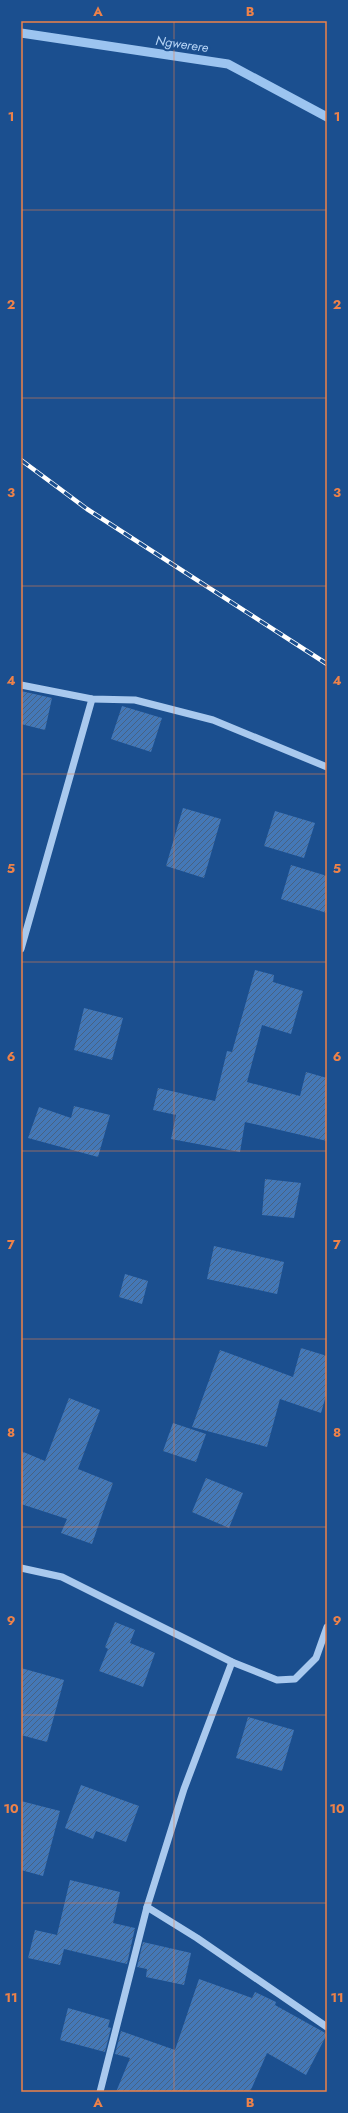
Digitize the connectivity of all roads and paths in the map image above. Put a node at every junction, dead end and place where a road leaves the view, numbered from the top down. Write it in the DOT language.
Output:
graph roads {
  1 [pos="21,685"];
  2 [pos="92,699"];
  3 [pos="327,767"];
  4 [pos="21,949"];
  5 [pos="21,1568"];
  6 [pos="327,1627"];
  7 [pos="232,1662"];
  8 [pos="147,1907"];
  9 [pos="327,2027"];
  10 [pos="100,2092"];
  1 -- 2 [label="street"];
  2 -- 3 [label="street"];
  2 -- 4 [label="street"];
  5 -- 7 [label="street"];
  6 -- 7 [label="street"];
  7 -- 8 [label="street"];
  8 -- 9 [label="street"];
  8 -- 10 [label="street"];
}
